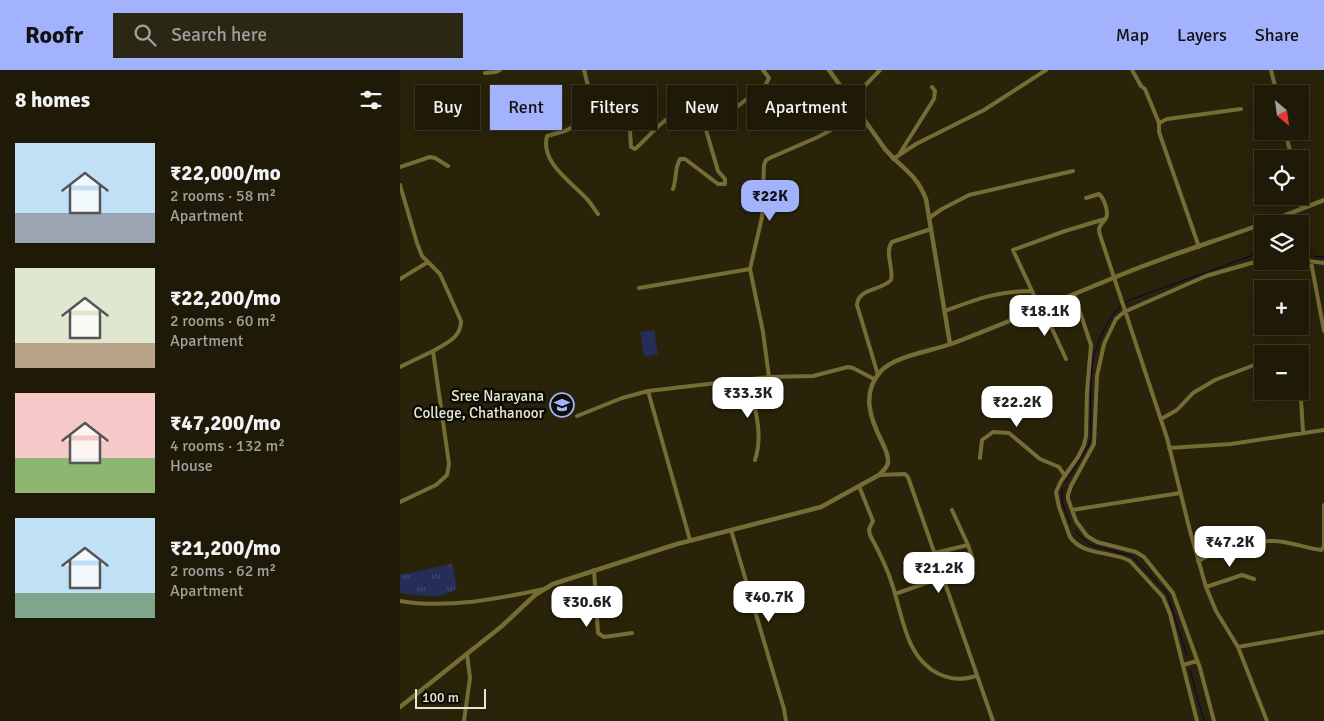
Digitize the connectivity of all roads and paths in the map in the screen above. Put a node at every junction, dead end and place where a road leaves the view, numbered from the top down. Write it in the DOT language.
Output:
graph roads {
  1 [pos="500,70"];
  2 [pos="584,70"];
  3 [pos="763,70"];
  4 [pos="829,70"];
  5 [pos="880,70"];
  6 [pos="1046,70"];
  7 [pos="1132,70"];
  8 [pos="1271,70"];
  9 [pos="485,73"];
  10 [pos="588,85"];
  11 [pos="839,85"];
  12 [pos="1275,85"];
  13 [pos="865,86"];
  14 [pos="932,87"];
  15 [pos="737,107"];
  16 [pos="1241,109"];
  17 [pos="667,120"];
  18 [pos="865,121"];
  19 [pos="1159,123"];
  20 [pos="572,127"];
  21 [pos="657,128"];
  22 [pos="629,130"];
  23 [pos="655,130"];
  24 [pos="706,130"];
  25 [pos="830,130"];
  26 [pos="898,154"];
  27 [pos="893,159"];
  28 [pos="448,166"];
  29 [pos="400,167"];
  30 [pos="1073,171"];
  31 [pos="400,185"];
  32 [pos="673,189"];
  33 [pos="1086,198"];
  34 [pos="1324,200"];
  35 [pos="1302,205"];
  36 [pos="1302,208"];
  37 [pos="598,214"];
  38 [pos="1285,215"];
  39 [pos="929,218"];
  40 [pos="1105,219"];
  41 [pos="1254,227"];
  42 [pos="931,229"];
  43 [pos="1198,247"];
  44 [pos="428,262"];
  45 [pos="1254,262"];
  46 [pos="1311,262"];
  47 [pos="1324,264"];
  48 [pos="750,269"];
  49 [pos="1113,278"];
  50 [pos="400,279"];
  51 [pos="639,288"];
  52 [pos="1032,291"];
  53 [pos="1074,294"];
  54 [pos="1041,307"];
  55 [pos="945,311"];
  56 [pos="1124,311"];
  57 [pos="1324,331"];
  58 [pos="950,344"];
  59 [pos="433,351"];
  60 [pos="1066,359"];
  61 [pos="1254,365"];
  62 [pos="400,367"];
  63 [pos="878,374"];
  64 [pos="769,377"];
  65 [pos="874,379"];
  66 [pos="748,380"];
  67 [pos="648,391"];
  68 [pos="1301,400"];
  69 [pos="577,416"];
  70 [pos="1161,419"];
  71 [pos="1324,430"];
  72 [pos="1303,432"];
  73 [pos="1169,448"];
  74 [pos="980,458"];
  75 [pos="755,460"];
  76 [pos="879,475"];
  77 [pos="1065,476"];
  78 [pos="859,486"];
  79 [pos="1180,493"];
  80 [pos="400,502"];
  81 [pos="1324,505"];
  82 [pos="952,510"];
  83 [pos="1072,510"];
  84 [pos="1077,525"];
  85 [pos="731,530"];
  86 [pos="1068,530"];
  87 [pos="690,540"];
  88 [pos="968,545"];
  89 [pos="935,554"];
  90 [pos="973,560"];
  91 [pos="1198,561"];
  92 [pos="594,570"];
  93 [pos="943,577"];
  94 [pos="1254,579"];
  95 [pos="1206,587"];
  96 [pos="544,589"];
  97 [pos="896,594"];
  98 [pos="400,601"];
  99 [pos="1324,632"];
  100 [pos="632,633"];
  101 [pos="1238,647"];
  102 [pos="467,654"];
  103 [pos="1196,661"];
  104 [pos="1184,664"];
  105 [pos="976,676"];
  106 [pos="400,707"];
  107 [pos="464,721"];
  108 [pos="786,721"];
  109 [pos="993,721"];
  110 [pos="1198,721"];
  111 [pos="1214,721"];
  112 [pos="1267,721"];
  1 -- 9 [label="street"];
  2 -- 10 [label="street"];
  3 -- 15 [label="street"];
  4 -- 11 [label="street"];
  5 -- 13 [label="street"];
  6 -- 26 [label="street"];
  7 -- 19 [label="street"];
  8 -- 12 [label="street"];
  14 -- 26 [label="street"];
  16 -- 19 [label="street"];
  17 -- 21 [label="street"];
  18 -- 27 [label="street"];
  19 -- 43 [label="street"];
  20 -- 37 [label="street"];
  22 -- 23 [label="street"];
  24 -- 32 [label="street"];
  25 -- 48 [label="street"];
  26 -- 27 [label="street"];
  27 -- 39 [label="street"];
  28 -- 29 [label="street"];
  30 -- 39 [label="street"];
  31 -- 44 [label="street"];
  33 -- 40 [label="street"];
  34 -- 36 [label="street"];
  35 -- 36 [label="street"];
  36 -- 38 [label="street"];
  39 -- 42 [label="street"];
  40 -- 49 [label="street"];
  40 -- 52 [label="street"];
  41 -- 43 [label="street"];
  42 -- 55 [label="street"];
  42 -- 63 [label="street"];
  43 -- 49 [label="street"];
  44 -- 50 [label="street"];
  44 -- 59 [label="street"];
  45 -- 56 [label="street"];
  46 -- 47 [label="street"];
  46 -- 57 [label="street"];
  48 -- 51 [label="street"];
  48 -- 64 [label="street"];
  49 -- 53 [label="street"];
  49 -- 56 [label="street"];
  52 -- 54 [label="street"];
  52 -- 55 [label="street"];
  53 -- 54 [label="street"];
  53 -- 77 [label="street"];
  54 -- 58 [label="street"];
  54 -- 60 [label="street"];
  55 -- 58 [label="street"];
  56 -- 70 [label="street"];
  56 -- 83 [label="street"];
  58 -- 63 [label="street"];
  59 -- 62 [label="street"];
  59 -- 80 [label="street"];
  61 -- 70 [label="street"];
  63 -- 65 [label="street"];
  64 -- 65 [label="street"];
  64 -- 66 [label="street"];
  65 -- 76 [label="street"];
  66 -- 67 [label="street"];
  66 -- 75 [label="street"];
  67 -- 69 [label="street"];
  67 -- 87 [label="street"];
  68 -- 72 [label="street"];
  70 -- 73 [label="street"];
  71 -- 72 [label="street"];
  72 -- 73 [label="street"];
  73 -- 79 [label="street"];
  74 -- 77 [label="street"];
  76 -- 78 [label="street"];
  76 -- 89 [label="street"];
  77 -- 86 [label="street"];
  78 -- 85 [label="street"];
  78 -- 97 [label="street"];
  79 -- 83 [label="street"];
  79 -- 91 [label="street"];
  81 -- 91 [label="street"];
  82 -- 88 [label="street"];
  83 -- 84 [label="street"];
  84 -- 86 [label="street"];
  84 -- 103 [label="street"];
  85 -- 87 [label="street"];
  85 -- 108 [label="street"];
  86 -- 104 [label="street"];
  87 -- 92 [label="street"];
  88 -- 89 [label="street"];
  88 -- 90 [label="street"];
  89 -- 93 [label="street"];
  91 -- 95 [label="street"];
  92 -- 96 [label="street"];
  92 -- 100 [label="street"];
  93 -- 97 [label="street"];
  93 -- 105 [label="street"];
  94 -- 95 [label="street"];
  95 -- 101 [label="street"];
  96 -- 98 [label="street"];
  96 -- 102 [label="street"];
  97 -- 105 [label="street"];
  99 -- 101 [label="street"];
  101 -- 112 [label="street"];
  102 -- 106 [label="street"];
  102 -- 107 [label="street"];
  103 -- 104 [label="street"];
  103 -- 111 [label="street"];
  104 -- 110 [label="street"];
  105 -- 109 [label="street"];
}
